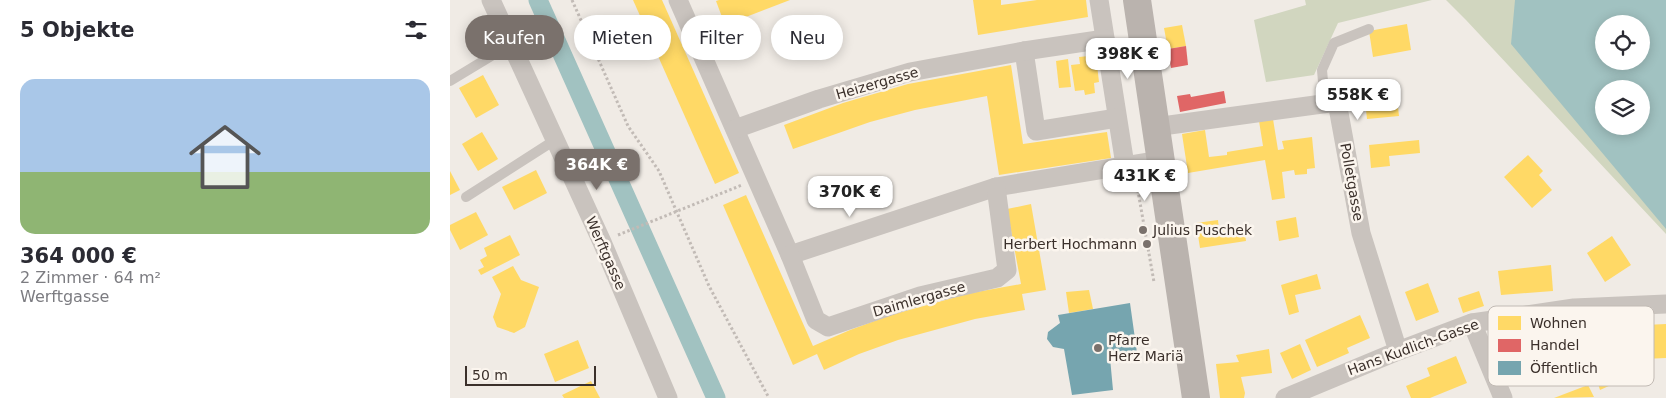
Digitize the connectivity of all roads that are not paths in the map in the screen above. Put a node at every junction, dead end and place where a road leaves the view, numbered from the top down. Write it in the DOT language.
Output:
graph roads {
  1 [pos="491,0"];
  2 [pos="1099,0"];
  3 [pos="1137,0"];
  4 [pos="682,1"];
  5 [pos="498,15"];
  6 [pos="1369,29"];
  7 [pos="1105,39"];
  8 [pos="1024,51"];
  9 [pos="485,60"];
  10 [pos="518,60"];
  11 [pos="450,81"];
  12 [pos="1324,104"];
  13 [pos="1117,118"];
  14 [pos="1155,127"];
  15 [pos="735,129"];
  16 [pos="555,140"];
  17 [pos="1160,160"];
  18 [pos="1125,165"];
  19 [pos="996,187"];
  20 [pos="466,197"];
  21 [pos="790,255"];
  22 [pos="1666,304"];
  23 [pos="1620,306"];
  24 [pos="1488,321"];
  25 [pos="1472,323"];
  26 [pos="1398,351"];
  27 [pos="1488,362"];
  28 [pos="1498,386"];
  29 [pos="668,398"];
  30 [pos="1196,398"];
  31 [pos="1284,398"];
  32 [pos="1503,398"];
  1 -- 5 [label="street, Werftgasse"];
  2 -- 7 [label="street"];
  3 -- 14 [label="main road"];
  4 -- 15 [label="street, Daimlergasse"];
  6 -- 12 [label="lane"];
  7 -- 8 [label="street, Heizergasse"];
  7 -- 13 [label="street"];
  8 -- 13 [label="street"];
  8 -- 15 [label="street, Heizergasse"];
  9 -- 11 [label="lane"];
  10 -- 16 [label="street, Werftgasse"];
  12 -- 14 [label="street"];
  12 -- 26 [label="street, Polletgasse"];
  13 -- 18 [label="street"];
  14 -- 17 [label="main road"];
  15 -- 21 [label="street, Daimlergasse"];
  16 -- 20 [label="lane"];
  16 -- 29 [label="street, Werftgasse"];
  17 -- 18 [label="street"];
  17 -- 30 [label="main road"];
  18 -- 19 [label="street"];
  19 -- 21 [label="street"];
  19 -- 21 [label="street, Daimlergasse"];
  22 -- 23 [label="street, Hans Kudlich-Gasse"];
  24 -- 25 [label="street, Hans Kudlich-Gasse"];
  25 -- 26 [label="street, Hans Kudlich-Gasse"];
  25 -- 27 [label="street"];
  26 -- 31 [label="street, Hans Kudlich-Gasse"];
  28 -- 32 [label="street"];
}
